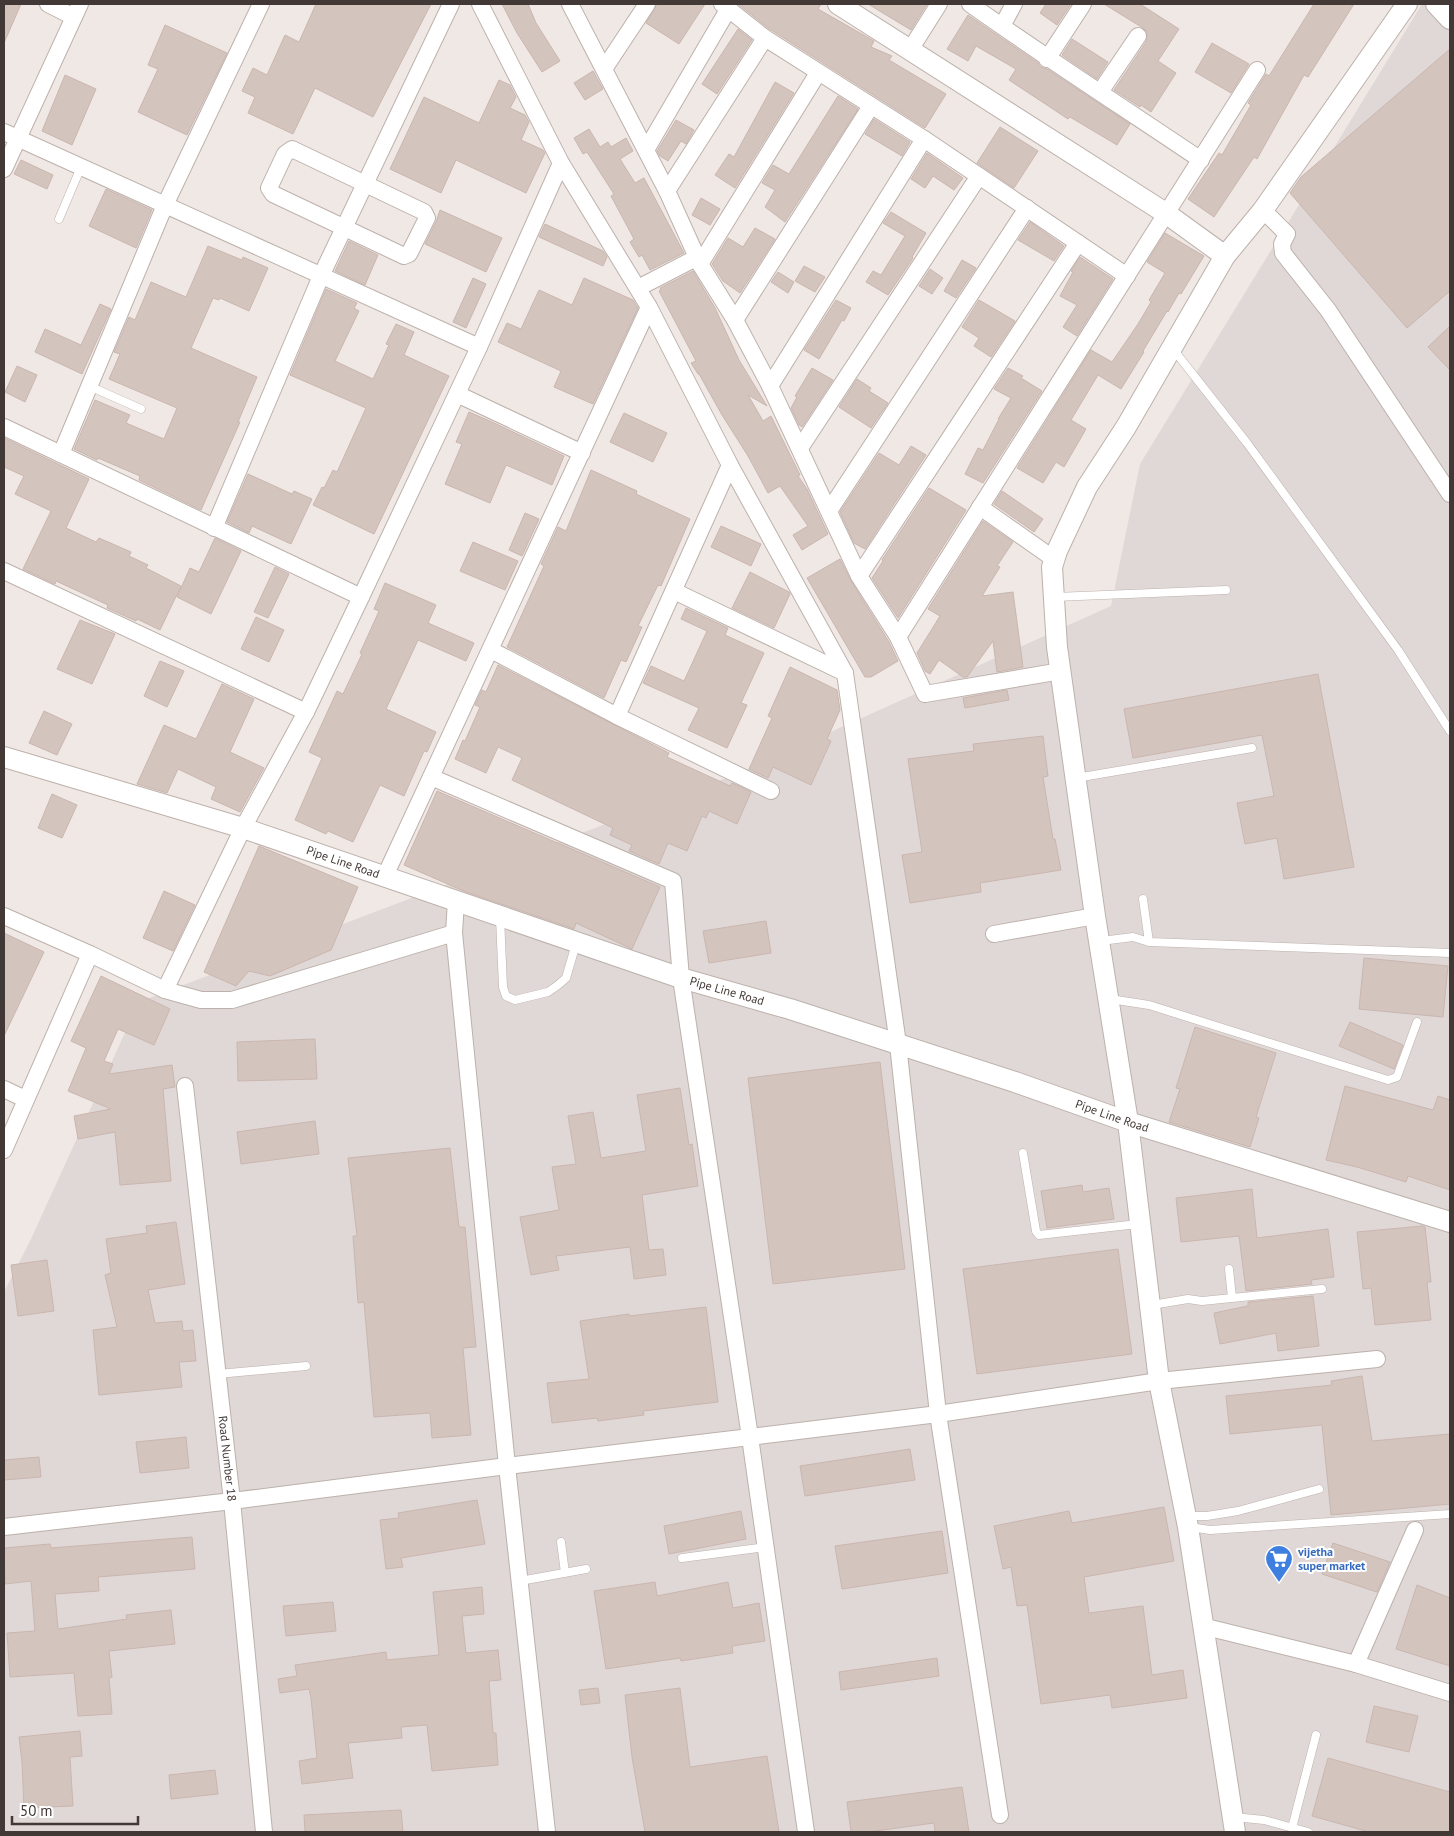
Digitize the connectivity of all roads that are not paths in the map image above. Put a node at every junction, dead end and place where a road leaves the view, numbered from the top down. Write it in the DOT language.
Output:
graph roads {
  1 [pos="48,4"];
  2 [pos="261,4"];
  3 [pos="451,4"];
  4 [pos="480,4"];
  5 [pos="647,4"];
  6 [pos="838,4"];
  7 [pos="939,4"];
  8 [pos="970,4"];
  9 [pos="1014,4"];
  10 [pos="1084,4"];
  11 [pos="1407,4"];
  12 [pos="1436,4"];
  13 [pos="572,5"];
  14 [pos="726,6"];
  15 [pos="77,10"];
  16 [pos="1450,19"];
  17 [pos="1002,26"];
  18 [pos="1138,36"];
  19 [pos="764,38"];
  20 [pos="910,50"];
  21 [pos="1047,58"];
  22 [pos="604,69"];
  23 [pos="1257,70"];
  24 [pos="818,73"];
  25 [pos="1100,92"];
  26 [pos="871,106"];
  27 [pos="10,136"];
  28 [pos="924,139"];
  29 [pos="646,150"];
  30 [pos="1201,160"];
  31 [pos="560,163"];
  32 [pos="81,167"];
  33 [pos="4,169"];
  34 [pos="979,176"];
  35 [pos="365,184"];
  36 [pos="667,191"];
  37 [pos="165,205"];
  38 [pos="1027,208"];
  39 [pos="1263,210"];
  40 [pos="1167,214"];
  41 [pos="59,219"];
  42 [pos="344,227"];
  43 [pos="1078,243"];
  44 [pos="1225,256"];
  45 [pos="699,260"];
  46 [pos="321,276"];
  47 [pos="1128,276"];
  48 [pos="638,288"];
  49 [pos="650,307"];
  50 [pos="735,320"];
  51 [pos="479,347"];
  52 [pos="1172,348"];
  53 [pos="89,386"];
  54 [pos="770,386"];
  55 [pos="456,394"];
  56 [pos="141,409"];
  57 [pos="4,427"];
  58 [pos="800,448"];
  59 [pos="582,453"];
  60 [pos="61,454"];
  61 [pos="730,465"];
  62 [pos="1450,494"];
  63 [pos="980,507"];
  64 [pos="829,512"];
  65 [pos="214,528"];
  66 [pos="1054,559"];
  67 [pos="4,571"];
  68 [pos="859,576"];
  69 [pos="1226,590"];
  70 [pos="674,591"];
  71 [pos="361,597"];
  72 [pos="1054,597"];
  73 [pos="898,637"];
  74 [pos="491,650"];
  75 [pos="1061,671"];
  76 [pos="845,673"];
  77 [pos="306,712"];
  78 [pos="617,716"];
  79 [pos="1450,732"];
  80 [pos="1252,748"];
  81 [pos="4,757"];
  82 [pos="431,776"];
  83 [pos="1076,778"];
  84 [pos="771,791"];
  85 [pos="242,828"];
  86 [pos="385,876"];
  87 [pos="1143,899"];
  88 [pos="456,901"];
  89 [pos="4,916"];
  90 [pos="500,916"];
  91 [pos="1095,916"];
  92 [pos="454,933"];
  93 [pos="994,934"];
  94 [pos="1099,941"];
  95 [pos="577,942"];
  96 [pos="1149,942"];
  97 [pos="1450,953"];
  98 [pos="90,954"];
  99 [pos="681,978"];
  100 [pos="165,990"];
  101 [pos="1108,999"];
  102 [pos="1417,1022"];
  103 [pos="898,1044"];
  104 [pos="185,1086"];
  105 [pos="4,1089"];
  106 [pos="25,1099"];
  107 [pos="1128,1122"];
  108 [pos="4,1150"];
  109 [pos="1023,1154"];
  110 [pos="1450,1222"];
  111 [pos="1140,1224"];
  112 [pos="1229,1268"];
  113 [pos="1322,1289"];
  114 [pos="1232,1298"];
  115 [pos="1150,1306"];
  116 [pos="1377,1360"];
  117 [pos="306,1366"];
  118 [pos="218,1374"];
  119 [pos="1158,1381"];
  120 [pos="938,1414"];
  121 [pos="750,1437"];
  122 [pos="507,1466"];
  123 [pos="1319,1489"];
  124 [pos="232,1501"];
  125 [pos="1450,1514"];
  126 [pos="1187,1522"];
  127 [pos="4,1527"];
  128 [pos="1415,1530"];
  129 [pos="561,1542"];
  130 [pos="766,1547"];
  131 [pos="682,1558"];
  132 [pos="586,1569"];
  133 [pos="565,1573"];
  134 [pos="520,1581"];
  135 [pos="1202,1626"];
  136 [pos="1356,1664"];
  137 [pos="1450,1693"];
  138 [pos="1316,1735"];
  139 [pos="1000,1815"];
  140 [pos="1234,1824"];
  141 [pos="1292,1828"];
  142 [pos="264,1832"];
  143 [pos="547,1832"];
  144 [pos="806,1832"];
  145 [pos="1308,1832"];
  1 -- 15 [label="street"];
  2 -- 37 [label="street"];
  3 -- 35 [label="street"];
  4 -- 31 [label="street"];
  5 -- 22 [label="street"];
  6 -- 20 [label="street"];
  7 -- 20 [label="street"];
  8 -- 17 [label="street"];
  9 -- 17 [label="street"];
  10 -- 21 [label="street"];
  11 -- 39 [label="street"];
  12 -- 16 [label="street"];
  13 -- 22 [label="street"];
  14 -- 19 [label="street"];
  14 -- 29 [label="street"];
  15 -- 27 [label="street"];
  17 -- 21 [label="street"];
  18 -- 25 [label="street"];
  19 -- 24 [label="street"];
  19 -- 36 [label="street"];
  20 -- 40 [label="street"];
  21 -- 25 [label="street"];
  22 -- 29 [label="street"];
  23 -- 30 [label="street"];
  24 -- 26 [label="street"];
  24 -- 45 [label="street"];
  25 -- 30 [label="street"];
  26 -- 28 [label="street"];
  26 -- 50 [label="street"];
  27 -- 32 [label="street"];
  27 -- 33 [label="street"];
  28 -- 34 [label="street"];
  28 -- 54 [label="street"];
  29 -- 36 [label="street"];
  30 -- 40 [label="street"];
  31 -- 48 [label="street"];
  31 -- 51 [label="street"];
  32 -- 37 [label="street"];
  32 -- 41 [label="lane"];
  34 -- 38 [label="street"];
  34 -- 58 [label="street"];
  35 -- 42 [label="street"];
  35 -- 42 [label="street"];
  35 -- 42 [label="street"];
  36 -- 45 [label="street"];
  37 -- 46 [label="street"];
  37 -- 53 [label="street"];
  38 -- 43 [label="street"];
  38 -- 64 [label="street"];
  39 -- 44 [label="street"];
  39 -- 62 [label="street"];
  40 -- 44 [label="street"];
  40 -- 47 [label="street"];
  42 -- 46 [label="street"];
  43 -- 47 [label="street"];
  43 -- 68 [label="street"];
  44 -- 52 [label="street"];
  45 -- 48 [label="street"];
  45 -- 50 [label="street"];
  46 -- 51 [label="street"];
  46 -- 65 [label="street"];
  47 -- 63 [label="street"];
  48 -- 49 [label="street"];
  49 -- 59 [label="street"];
  49 -- 61 [label="street"];
  50 -- 54 [label="street"];
  51 -- 55 [label="street"];
  52 -- 66 [label="street"];
  52 -- 79 [label="lane"];
  53 -- 56 [label="lane"];
  53 -- 60 [label="street"];
  54 -- 58 [label="street"];
  55 -- 59 [label="street"];
  55 -- 71 [label="street"];
  57 -- 60 [label="street"];
  58 -- 64 [label="street"];
  59 -- 74 [label="street"];
  60 -- 65 [label="street"];
  61 -- 70 [label="street"];
  61 -- 76 [label="street"];
  63 -- 66 [label="street"];
  63 -- 73 [label="street"];
  64 -- 68 [label="street"];
  65 -- 71 [label="street"];
  66 -- 72 [label="street"];
  67 -- 77 [label="street"];
  68 -- 73 [label="street"];
  69 -- 72 [label="lane"];
  70 -- 76 [label="street"];
  70 -- 78 [label="street"];
  71 -- 77 [label="street"];
  72 -- 75 [label="street"];
  73 -- 75 [label="street"];
  74 -- 78 [label="street"];
  74 -- 82 [label="street"];
  75 -- 83 [label="street"];
  76 -- 103 [label="street"];
  77 -- 85 [label="street"];
  78 -- 84 [label="street"];
  80 -- 83 [label="lane"];
  81 -- 85 [label="street, Pipe Line Road"];
  82 -- 86 [label="street"];
  82 -- 99 [label="street"];
  83 -- 91 [label="street"];
  85 -- 86 [label="street, Pipe Line Road"];
  85 -- 100 [label="street"];
  86 -- 88 [label="street, Pipe Line Road"];
  87 -- 96 [label="lane"];
  88 -- 90 [label="street, Pipe Line Road"];
  88 -- 92 [label="street"];
  89 -- 98 [label="street"];
  90 -- 95 [label="street, Pipe Line Road"];
  90 -- 95 [label="lane"];
  91 -- 93 [label="street"];
  91 -- 94 [label="street"];
  92 -- 100 [label="street"];
  92 -- 122 [label="street"];
  94 -- 96 [label="lane"];
  94 -- 101 [label="street"];
  95 -- 99 [label="street, Pipe Line Road"];
  96 -- 97 [label="lane"];
  98 -- 100 [label="street"];
  98 -- 106 [label="street"];
  99 -- 103 [label="street, Pipe Line Road"];
  99 -- 121 [label="street"];
  101 -- 102 [label="lane"];
  101 -- 107 [label="street"];
  103 -- 107 [label="street, Pipe Line Road"];
  103 -- 120 [label="street"];
  104 -- 118 [label="street, Road Number 18"];
  105 -- 106 [label="street"];
  106 -- 108 [label="street"];
  107 -- 110 [label="street, Pipe Line Road"];
  107 -- 111 [label="street"];
  109 -- 111 [label="lane"];
  111 -- 115 [label="street"];
  112 -- 114 [label="lane"];
  113 -- 114 [label="lane"];
  114 -- 115 [label="lane"];
  115 -- 119 [label="street"];
  116 -- 119 [label="street"];
  117 -- 118 [label="lane"];
  118 -- 124 [label="street, Road Number 18"];
  119 -- 120 [label="street"];
  119 -- 126 [label="street"];
  120 -- 121 [label="street"];
  120 -- 139 [label="street"];
  121 -- 122 [label="street"];
  121 -- 130 [label="street"];
  122 -- 124 [label="street"];
  122 -- 134 [label="street"];
  123 -- 126 [label="lane"];
  124 -- 127 [label="street"];
  124 -- 142 [label="street, Road Number 18"];
  125 -- 126 [label="lane"];
  126 -- 135 [label="street"];
  128 -- 136 [label="street"];
  129 -- 133 [label="lane"];
  130 -- 131 [label="lane"];
  130 -- 144 [label="street"];
  132 -- 133 [label="lane"];
  133 -- 134 [label="lane"];
  134 -- 143 [label="street"];
  135 -- 136 [label="street"];
  135 -- 140 [label="street"];
  136 -- 137 [label="street"];
  138 -- 141 [label="lane"];
  140 -- 141 [label="lane"];
  141 -- 145 [label="lane"];
}
